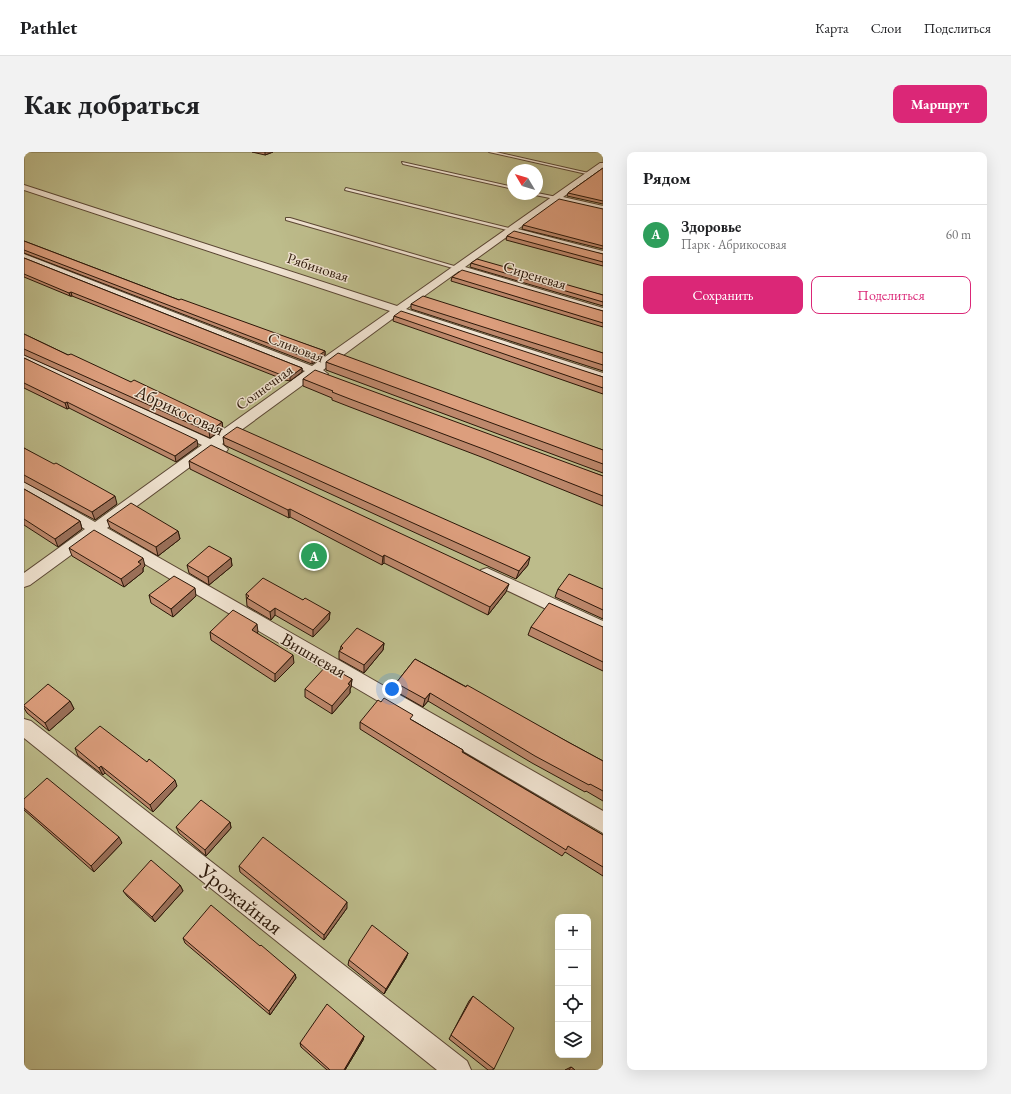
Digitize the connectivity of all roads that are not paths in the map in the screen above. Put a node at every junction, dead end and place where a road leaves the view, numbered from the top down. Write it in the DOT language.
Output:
graph roads {
  1 [pos="491,152"];
  2 [pos="403,164"];
  3 [pos="603,165"];
  4 [pos="591,174"];
  5 [pos="603,176"];
  6 [pos="24,187"];
  7 [pos="507,187"];
  8 [pos="346,189"];
  9 [pos="543,195"];
  10 [pos="555,198"];
  11 [pos="603,209"];
  12 [pos="288,219"];
  13 [pos="511,230"];
  14 [pos="603,254"];
  15 [pos="24,257"];
  16 [pos="458,268"];
  17 [pos="399,309"];
  18 [pos="603,311"];
  19 [pos="24,358"];
  20 [pos="314,371"];
  21 [pos="603,376"];
  22 [pos="337,379"];
  23 [pos="212,445"];
  24 [pos="234,455"];
  25 [pos="24,487"];
  26 [pos="96,529"];
  27 [pos="473,568"];
  28 [pos="24,581"];
  29 [pos="603,629"];
  30 [pos="24,727"];
  31 [pos="603,823"];
  32 [pos="458,1070"];
  1 -- 4 [label="lane"];
  2 -- 7 [label="lane"];
  3 -- 4 [label="street, Солнечная"];
  4 -- 5 [label="street"];
  4 -- 10 [label="street, Солнечная"];
  6 -- 17 [label="street, Рябиновая"];
  8 -- 13 [label="lane"];
  9 -- 10 [label="lane"];
  10 -- 11 [label="street"];
  10 -- 13 [label="street, Солнечная"];
  12 -- 16 [label="lane"];
  13 -- 14 [label="street"];
  13 -- 16 [label="street, Солнечная"];
  15 -- 20 [label="street, Сливовая"];
  16 -- 17 [label="street, Солнечная"];
  16 -- 18 [label="street, Сиреневая"];
  17 -- 20 [label="street, Солнечная"];
  17 -- 21 [label="street, Рябиновая"];
  19 -- 23 [label="street, Абрикосовая"];
  20 -- 22 [label="street, Сливовая"];
  20 -- 23 [label="street, Солнечная"];
  23 -- 24 [label="street, Абрикосовая"];
  23 -- 26 [label="street, Солнечная"];
  25 -- 26 [label="street, Вишневая"];
  26 -- 28 [label="street, Солнечная"];
  26 -- 31 [label="street, Вишневая"];
  27 -- 29 [label="street"];
  30 -- 32 [label="street, Урожайная"];
}
